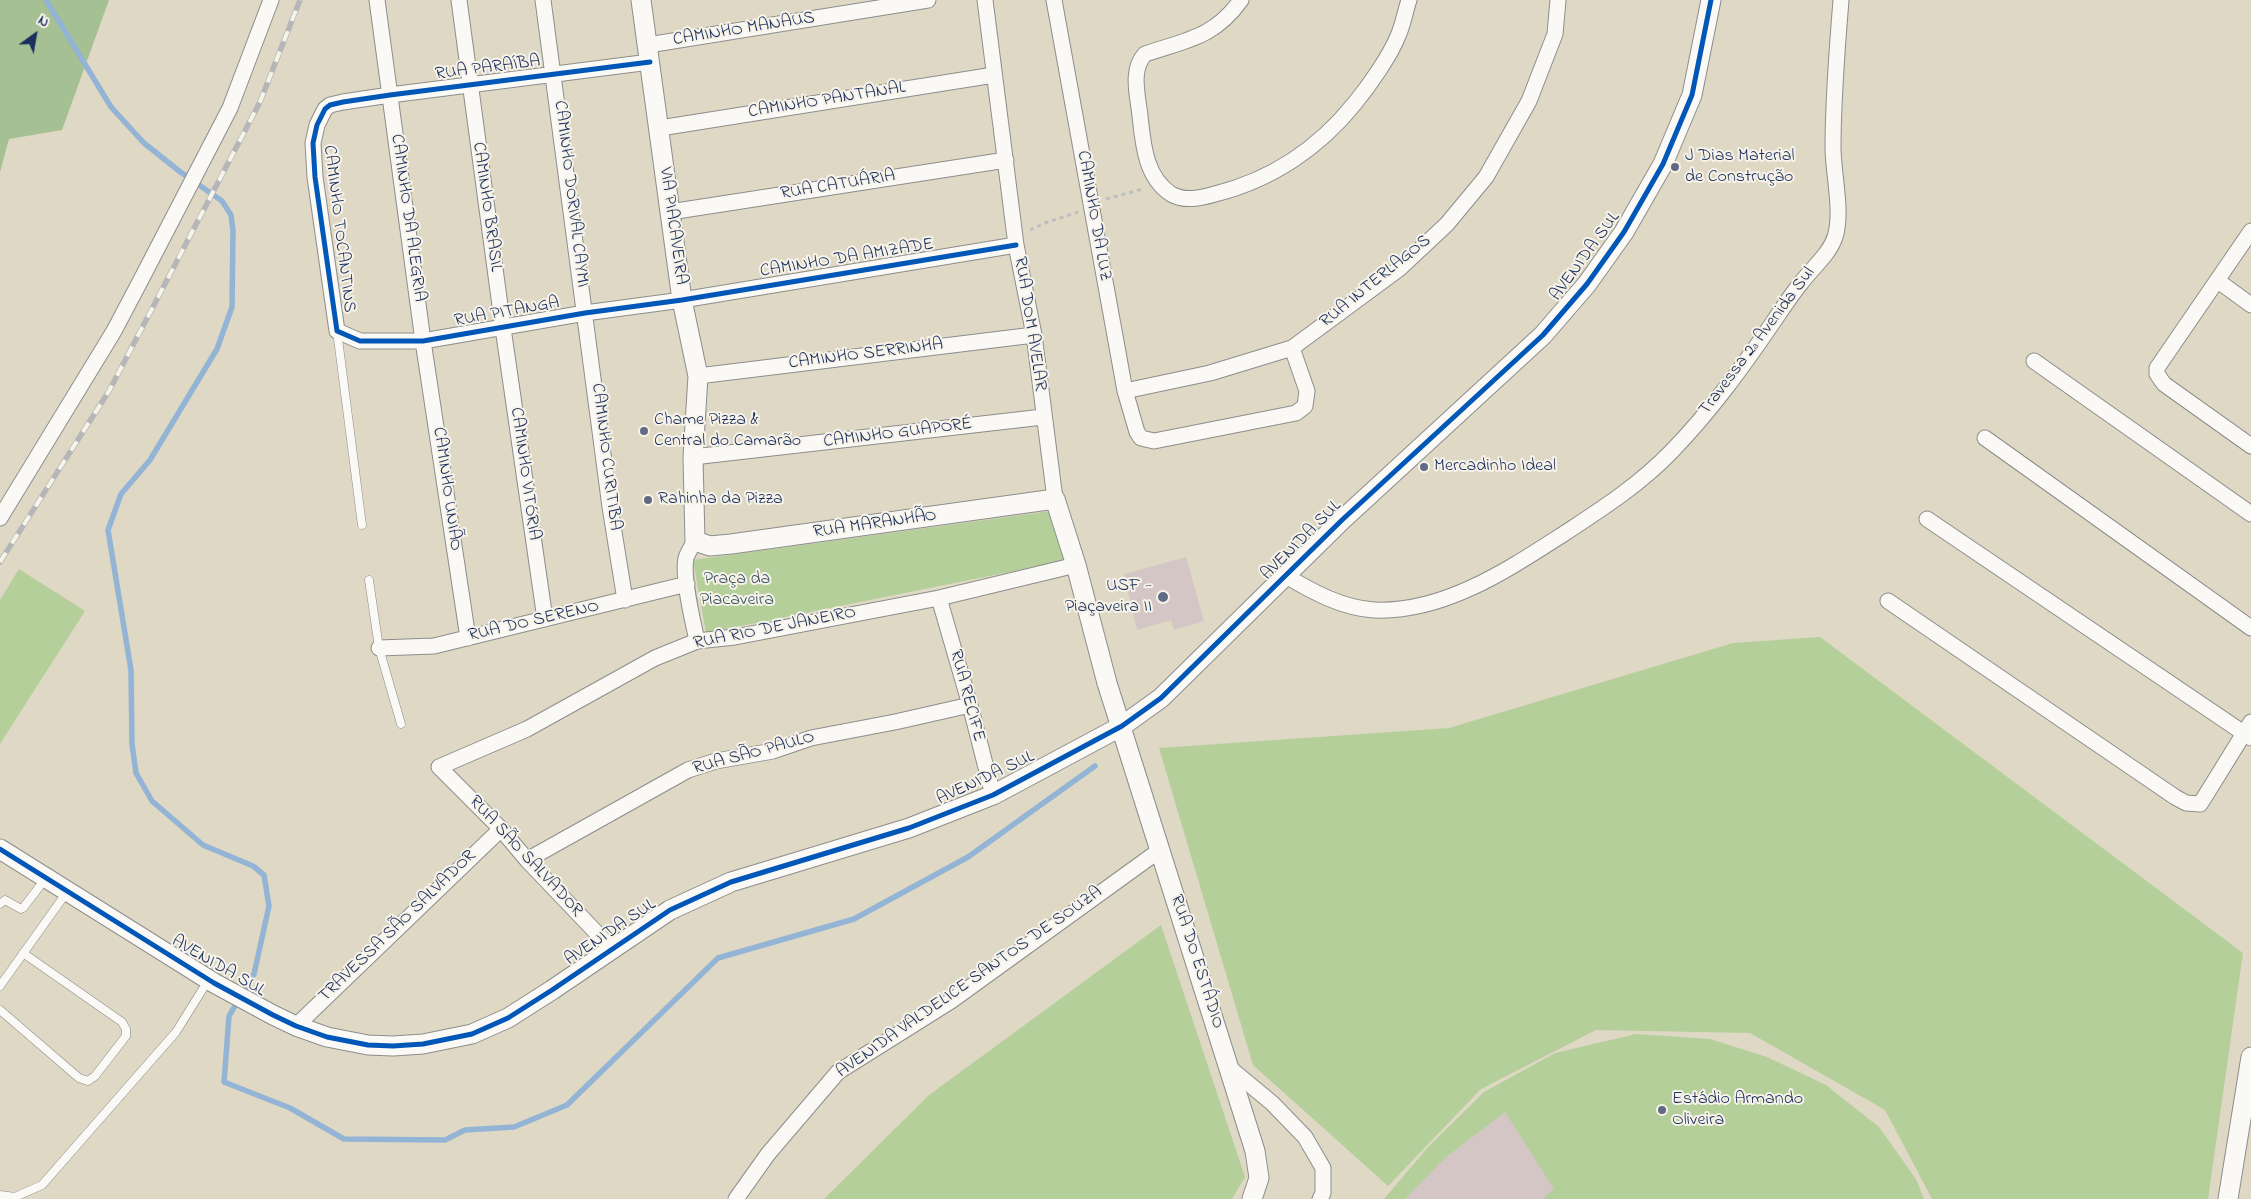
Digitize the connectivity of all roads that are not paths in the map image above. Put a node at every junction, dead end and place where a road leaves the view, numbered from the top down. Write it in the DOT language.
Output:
graph roads {
  1 [pos="271,0"];
  2 [pos="377,0"];
  3 [pos="459,0"];
  4 [pos="543,0"];
  5 [pos="641,0"];
  6 [pos="928,0"];
  7 [pos="985,0"];
  8 [pos="1054,0"];
  9 [pos="1241,0"];
  10 [pos="1408,0"];
  11 [pos="1558,0"];
  12 [pos="1710,0"];
  13 [pos="1841,0"];
  14 [pos="649,53"];
  15 [pos="994,75"];
  16 [pos="554,76"];
  17 [pos="469,85"];
  18 [pos="390,95"];
  19 [pos="330,105"];
  20 [pos="660,128"];
  21 [pos="1006,160"];
  22 [pos="670,212"];
  23 [pos="2251,231"];
  24 [pos="1016,245"];
  25 [pos="2218,281"];
  26 [pos="682,300"];
  27 [pos="2251,305"];
  28 [pos="585,313"];
  29 [pos="503,328"];
  30 [pos="337,331"];
  31 [pos="1034,335"];
  32 [pos="424,341"];
  33 [pos="1292,348"];
  34 [pos="2034,361"];
  35 [pos="698,376"];
  36 [pos="1125,392"];
  37 [pos="1043,417"];
  38 [pos="1985,438"];
  39 [pos="2251,446"];
  40 [pos="693,457"];
  41 [pos="1055,499"];
  42 [pos="2251,514"];
  43 [pos="0,518"];
  44 [pos="1926,519"];
  45 [pos="362,525"];
  46 [pos="696,541"];
  47 [pos="1076,566"];
  48 [pos="1286,576"];
  49 [pos="369,580"];
  50 [pos="687,584"];
  51 [pos="939,598"];
  52 [pos="625,600"];
  53 [pos="1888,601"];
  54 [pos="546,620"];
  55 [pos="2251,628"];
  56 [pos="468,638"];
  57 [pos="697,642"];
  58 [pos="379,648"];
  59 [pos="970,704"];
  60 [pos="400,724"];
  61 [pos="1122,726"];
  62 [pos="2248,731"];
  63 [pos="439,768"];
  64 [pos="993,795"];
  65 [pos="501,829"];
  66 [pos="0,849"];
  67 [pos="1160,850"];
  68 [pos="528,860"];
  69 [pos="46,878"];
  70 [pos="68,891"];
  71 [pos="0,904"];
  72 [pos="611,948"];
  73 [pos="23,953"];
  74 [pos="211,981"];
  75 [pos="0,986"];
  76 [pos="0,1010"];
  77 [pos="296,1026"];
  78 [pos="2251,1057"];
  79 [pos="1231,1069"];
  80 [pos="0,1194"];
  81 [pos="736,1199"];
  82 [pos="1252,1199"];
  83 [pos="1320,1199"];
  84 [pos="2228,1199"];
  1 -- 43 [label="street"];
  2 -- 18 [label="street, CAMINHO DA ALEGRIA"];
  3 -- 17 [label="street, CAMINHO BRASIL"];
  4 -- 16 [label="street, CAMINHO DORIVAL CAYMI"];
  5 -- 14 [label="street, VIA PIACAVEIRA"];
  6 -- 14 [label="street, CAMINHO MANAUS"];
  7 -- 15 [label="street, RUA DOM AVELAR"];
  8 -- 36 [label="street, CAMINHO DA LUZ"];
  9 -- 10 [label="street"];
  11 -- 33 [label="street, RUA INTERLAGOS"];
  12 -- 48 [label="street, AVENIDA SUL"];
  13 -- 48 [label="street, Travessa 2ª Avenida Sul"];
  14 -- 16 [label="street, RUA PARAÍBA"];
  14 -- 20 [label="street, VIA PIACAVEIRA"];
  15 -- 20 [label="street, CAMINHO PANTANAL"];
  15 -- 21 [label="street, RUA DOM AVELAR"];
  16 -- 17 [label="street, RUA PARAÍBA"];
  16 -- 28 [label="street, CAMINHO DORIVAL CAYMI"];
  17 -- 18 [label="street, RUA PARAÍBA"];
  17 -- 29 [label="street, CAMINHO BRASIL"];
  18 -- 19 [label="street, RUA PARAÍBA"];
  18 -- 32 [label="street, CAMINHO DA ALEGRIA"];
  19 -- 30 [label="street, CAMINHO TOCANTINS"];
  20 -- 22 [label="street, VIA PIACAVEIRA"];
  21 -- 22 [label="street, RUA CATUÁRIA"];
  21 -- 24 [label="street, RUA DOM AVELAR"];
  22 -- 26 [label="street, VIA PIACAVEIRA"];
  23 -- 25 [label="street"];
  24 -- 26 [label="street, CAMINHO DA AMIZADE"];
  24 -- 31 [label="street, RUA DOM AVELAR"];
  25 -- 27 [label="street"];
  25 -- 39 [label="street"];
  26 -- 28 [label="street, RUA PITANGA"];
  26 -- 35 [label="street, VIA PIACAVEIRA"];
  28 -- 29 [label="street, RUA PITANGA"];
  28 -- 52 [label="street, CAMINHO CURITIBA"];
  29 -- 32 [label="street, RUA PITANGA"];
  29 -- 54 [label="street, CAMINHO VITÓRIA"];
  30 -- 32 [label="street, RUA PITANGA"];
  30 -- 45 [label="lane"];
  31 -- 35 [label="street, CAMINHO SERRINHA"];
  31 -- 37 [label="street, RUA DOM AVELAR"];
  32 -- 56 [label="street, CAMINHO UNIÃO"];
  33 -- 36 [label="street, RUA INTERLAGOS"];
  33 -- 36 [label="street, CAMINHO DA LUZ"];
  34 -- 42 [label="street"];
  35 -- 40 [label="street, VIA PIACAVEIRA"];
  37 -- 40 [label="street, CAMINHO GUAPORÉ"];
  37 -- 41 [label="street, RUA DOM AVELAR"];
  38 -- 55 [label="street"];
  40 -- 46 [label="street, VIA PIACAVEIRA"];
  41 -- 46 [label="street, RUA MARANHÃO"];
  41 -- 47 [label="street, RUA DO ESTÁDIO"];
  44 -- 62 [label="street"];
  46 -- 50 [label="street"];
  47 -- 51 [label="street, RUA RIO DE JANEIRO"];
  47 -- 61 [label="street, RUA DO ESTÁDIO"];
  48 -- 61 [label="street, AVENIDA SUL"];
  49 -- 58 [label="lane"];
  50 -- 52 [label="street, RUA DO SERENO"];
  50 -- 57 [label="street"];
  51 -- 57 [label="street, RUA RIO DE JANEIRO"];
  51 -- 59 [label="street, RUA RECIFE"];
  52 -- 54 [label="street, RUA DO SERENO"];
  53 -- 62 [label="street"];
  54 -- 56 [label="street, RUA DO SERENO"];
  56 -- 58 [label="street, RUA DO SERENO"];
  57 -- 63 [label="street, RUA RIO DE JANEIRO"];
  58 -- 60 [label="lane"];
  59 -- 64 [label="street, RUA RECIFE"];
  59 -- 68 [label="street, RUA SÃO PAULO"];
  61 -- 64 [label="street, AVENIDA SUL"];
  61 -- 67 [label="street, RUA DO ESTÁDIO"];
  63 -- 65 [label="street, RUA SÃO SALVADOR"];
  64 -- 72 [label="street, AVENIDA SUL"];
  65 -- 68 [label="street, RUA SÃO SALVADOR"];
  65 -- 77 [label="street, TRAVESSA SÃO SALVADOR"];
  66 -- 69 [label="street, AVENIDA SUL"];
  67 -- 79 [label="street, RUA DO ESTÁDIO"];
  67 -- 81 [label="street, AVENIDA VALDELICE SANTOS DE SOUZA"];
  68 -- 72 [label="street, RUA SÃO SALVADOR"];
  69 -- 70 [label="street, AVENIDA SUL"];
  69 -- 71 [label="lane"];
  70 -- 73 [label="lane"];
  70 -- 74 [label="street, AVENIDA SUL"];
  72 -- 77 [label="street, AVENIDA SUL"];
  73 -- 75 [label="lane"];
  73 -- 76 [label="lane"];
  74 -- 77 [label="street, AVENIDA SUL"];
  74 -- 80 [label="lane"];
  78 -- 84 [label="street"];
  79 -- 82 [label="street, RUA DO ESTÁDIO"];
  79 -- 83 [label="street"];
}
